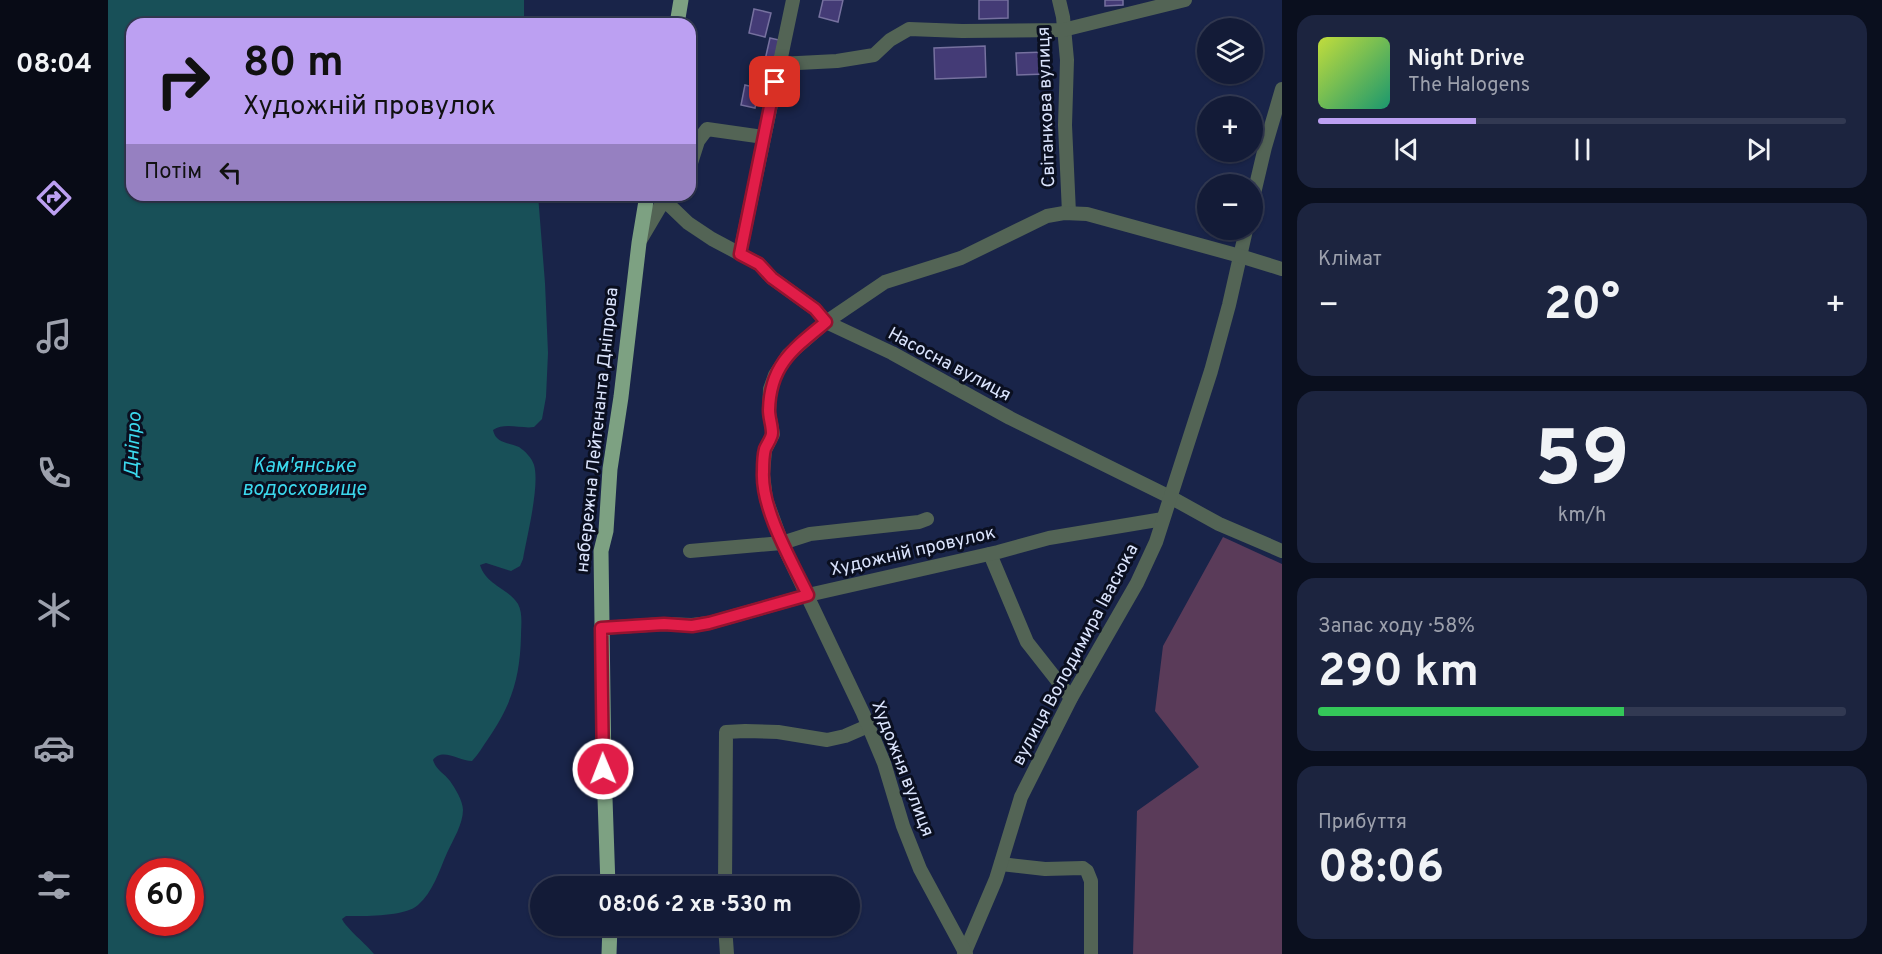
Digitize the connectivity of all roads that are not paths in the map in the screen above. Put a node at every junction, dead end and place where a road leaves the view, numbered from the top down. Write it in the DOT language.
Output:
graph roads {
  1 [pos="681,0"];
  2 [pos="793,0"];
  3 [pos="1059,0"];
  4 [pos="1185,0"];
  5 [pos="678,18"];
  6 [pos="1063,30"];
  7 [pos="779,64"];
  8 [pos="1282,89"];
  9 [pos="764,137"];
  10 [pos="696,147"];
  11 [pos="1259,174"];
  12 [pos="646,201"];
  13 [pos="663,201"];
  14 [pos="665,201"];
  15 [pos="665,201"];
  16 [pos="1069,213"];
  17 [pos="1244,240"];
  18 [pos="639,243"];
  19 [pos="740,254"];
  20 [pos="1240,256"];
  21 [pos="1282,269"];
  22 [pos="826,322"];
  23 [pos="1170,497"];
  24 [pos="927,519"];
  25 [pos="1164,519"];
  26 [pos="782,543"];
  27 [pos="690,551"];
  28 [pos="1282,551"];
  29 [pos="990,554"];
  30 [pos="808,595"];
  31 [pos="601,628"];
  32 [pos="1071,698"];
  33 [pos="868,726"];
  34 [pos="1001,864"];
  35 [pos="608,876"];
  36 [pos="725,876"];
  37 [pos="610,936"];
  38 [pos="726,936"];
  39 [pos="609,954"];
  40 [pos="727,954"];
  41 [pos="965,954"];
  42 [pos="1090,954"];
  1 -- 5 [label="main road"];
  2 -- 7 [label="street"];
  3 -- 6 [label="street, Світанкова вулиця"];
  4 -- 6 [label="street"];
  6 -- 7 [label="street"];
  6 -- 16 [label="street, Світанкова вулиця"];
  7 -- 9 [label="street"];
  8 -- 11 [label="street"];
  9 -- 10 [label="street"];
  9 -- 19 [label="street"];
  12 -- 18 [label="main road, набережна Лейтенанта Дніпрова"];
  13 -- 18 [label="street, Насосна вулиця"];
  14 -- 19 [label="street, Насосна вулиця"];
  15 -- 18 [label="street"];
  16 -- 20 [label="street, Художня вулиця"];
  16 -- 22 [label="street, Художня вулиця"];
  17 -- 20 [label="street, вулиця Володимира Івасюка"];
  18 -- 31 [label="main road, набережна Лейтенанта Дніпрова"];
  19 -- 22 [label="street, Насосна вулиця"];
  20 -- 21 [label="street, Художня вулиця"];
  20 -- 23 [label="street, вулиця Володимира Івасюка"];
  22 -- 23 [label="street, Насосна вулиця"];
  22 -- 26 [label="street, Художня вулиця"];
  23 -- 25 [label="street, вулиця Володимира Івасюка"];
  23 -- 28 [label="street, Насосна вулиця"];
  24 -- 26 [label="street"];
  25 -- 29 [label="street, Художній провулок"];
  25 -- 32 [label="street, вулиця Володимира Івасюка"];
  26 -- 27 [label="street"];
  26 -- 30 [label="street, Художня вулиця"];
  29 -- 30 [label="street, Художній провулок"];
  29 -- 32 [label="street"];
  30 -- 31 [label="street, Художній провулок"];
  30 -- 33 [label="street, Художня вулиця"];
  31 -- 35 [label="main road, набережна Лейтенанта Дніпрова"];
  32 -- 34 [label="street, вулиця Володимира Івасюка"];
  33 -- 36 [label="street"];
  33 -- 41 [label="street, Художня вулиця"];
  34 -- 41 [label="street, вулиця Володимира Івасюка"];
  34 -- 42 [label="street"];
  37 -- 39 [label="main road"];
  38 -- 40 [label="street"];
}
